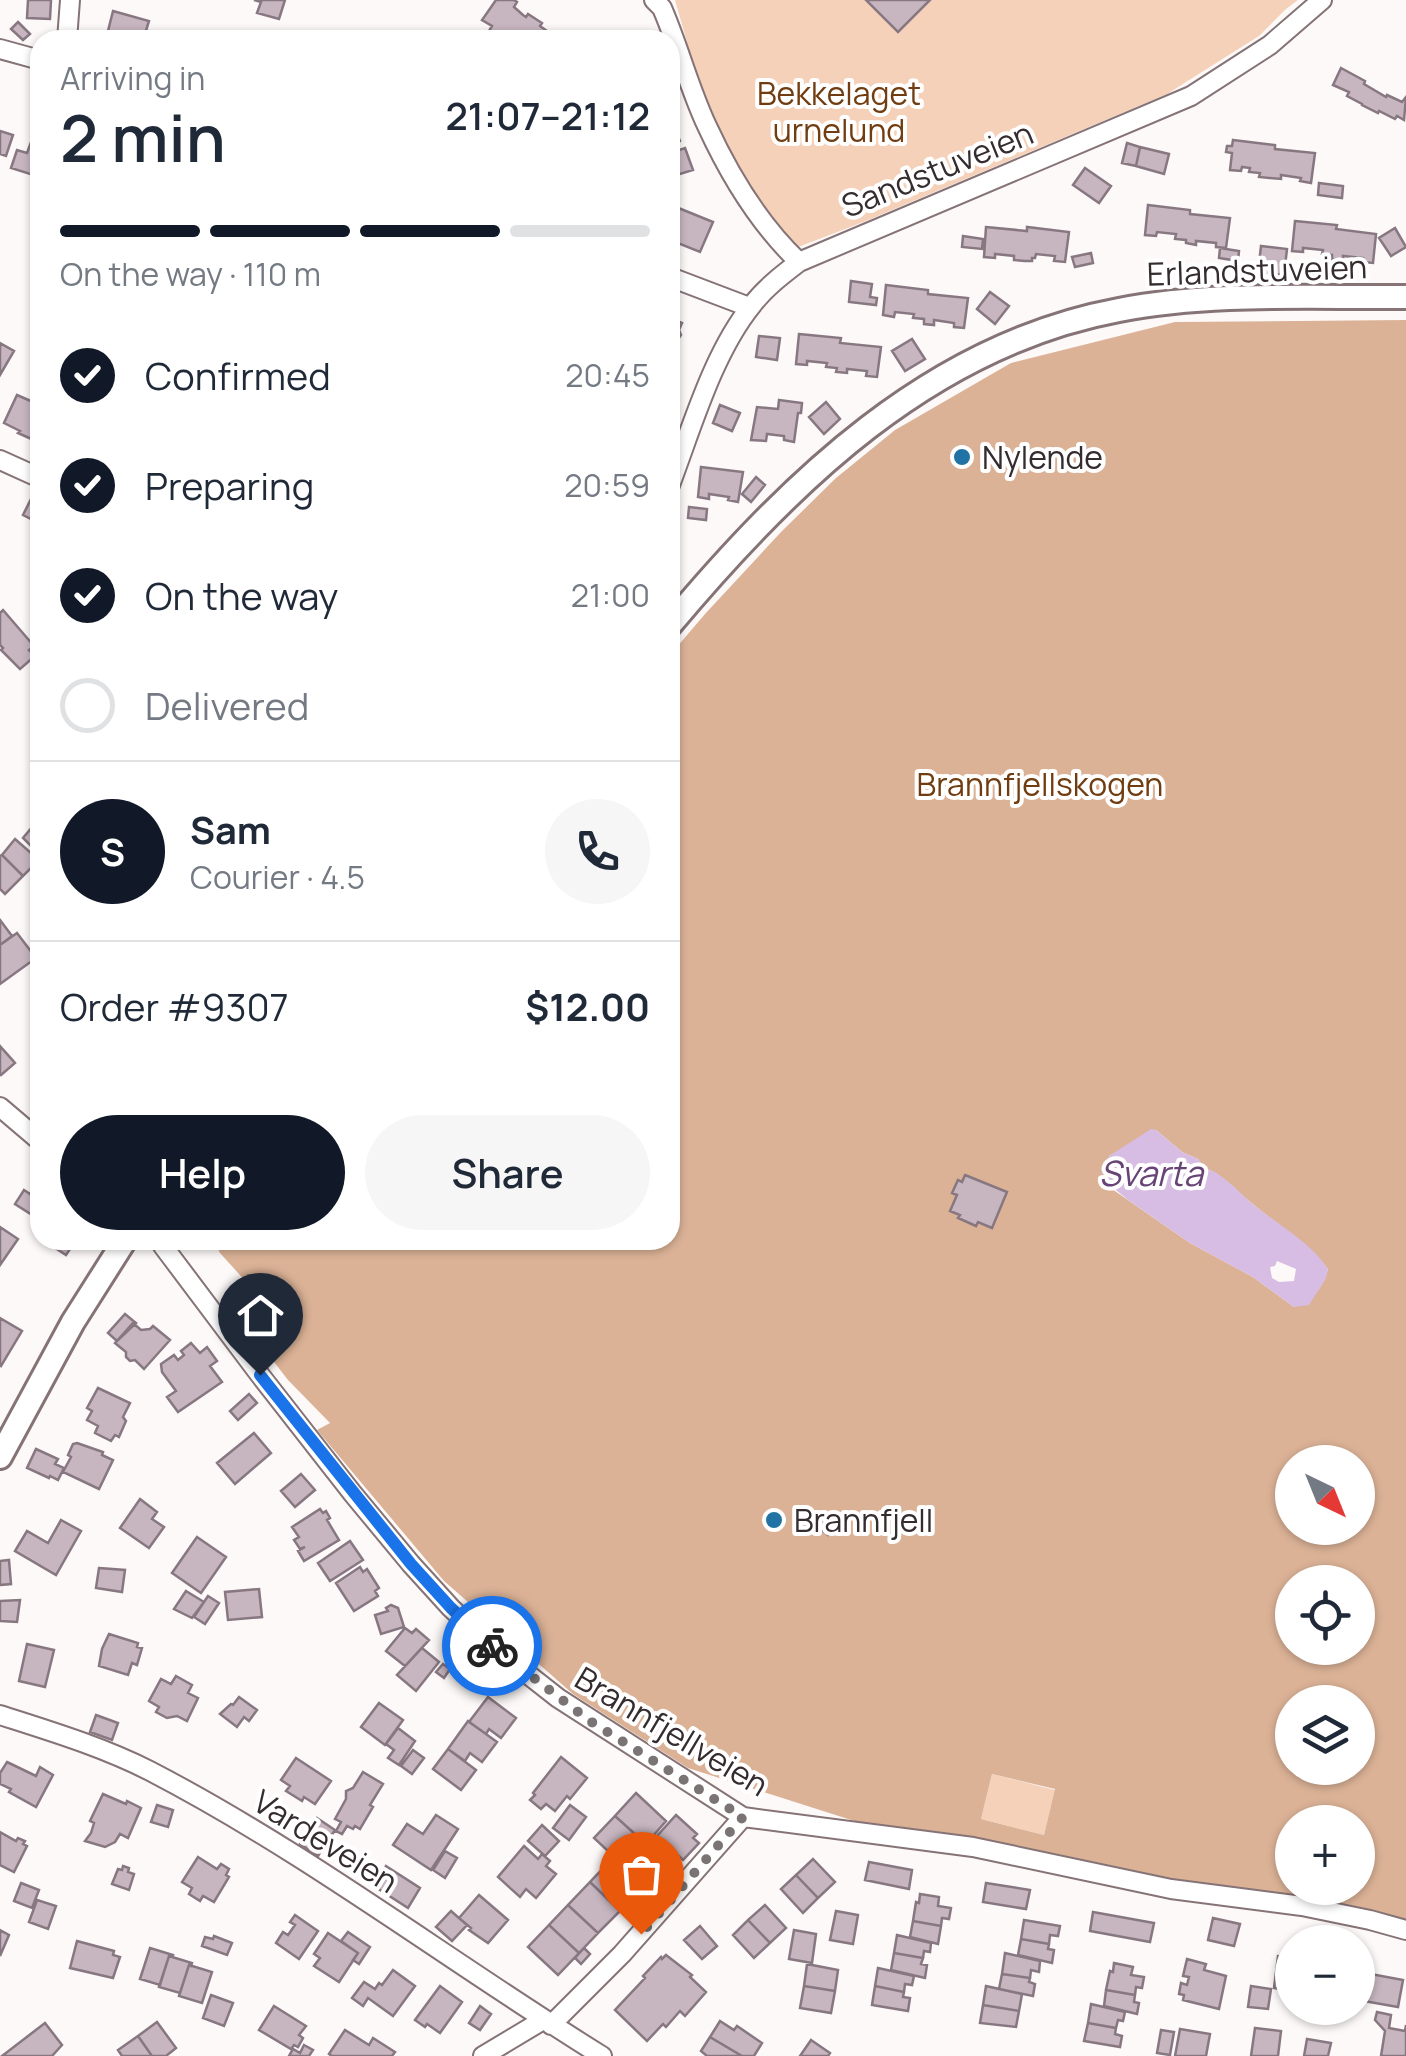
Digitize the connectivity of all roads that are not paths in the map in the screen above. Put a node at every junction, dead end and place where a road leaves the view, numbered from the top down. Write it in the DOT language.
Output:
graph roads {
  1 [pos="70,0"];
  2 [pos="654,0"];
  3 [pos="1322,0"];
  4 [pos="68,30"];
  5 [pos="670,30"];
  6 [pos="0,49"];
  7 [pos="680,56"];
  8 [pos="30,57"];
  9 [pos="799,262"];
  10 [pos="680,281"];
  11 [pos="1406,297"];
  12 [pos="750,308"];
  13 [pos="680,459"];
  14 [pos="0,460"];
  15 [pos="30,474"];
  16 [pos="680,609"];
  17 [pos="0,1107"];
  18 [pos="30,1132"];
  19 [pos="119,1250"];
  20 [pos="166,1250"];
  21 [pos="6,1430"];
  22 [pos="0,1456"];
  23 [pos="0,1715"];
  24 [pos="743,1817"];
  25 [pos="1406,1930"];
  26 [pos="547,2022"];
  27 [pos="483,2056"];
  28 [pos="602,2056"];
  1 -- 4 [label="street"];
  2 -- 5 [label="street"];
  3 -- 9 [label="street, Sandstuveien"];
  6 -- 8 [label="street"];
  7 -- 9 [label="street"];
  9 -- 12 [label="street, Sandstuveien"];
  10 -- 12 [label="street"];
  11 -- 16 [label="street, Erlandstuveien"];
  12 -- 13 [label="street, Sandstuveien"];
  14 -- 15 [label="street"];
  17 -- 18 [label="street"];
  19 -- 21 [label="street"];
  20 -- 24 [label="street, Brannfjellveien"];
  21 -- 22 [label="street"];
  23 -- 26 [label="street, Vardeveien"];
  24 -- 25 [label="street, Brannfjellveien"];
  24 -- 26 [label="street"];
  26 -- 27 [label="street"];
  26 -- 28 [label="street, Vardeveien"];
}
